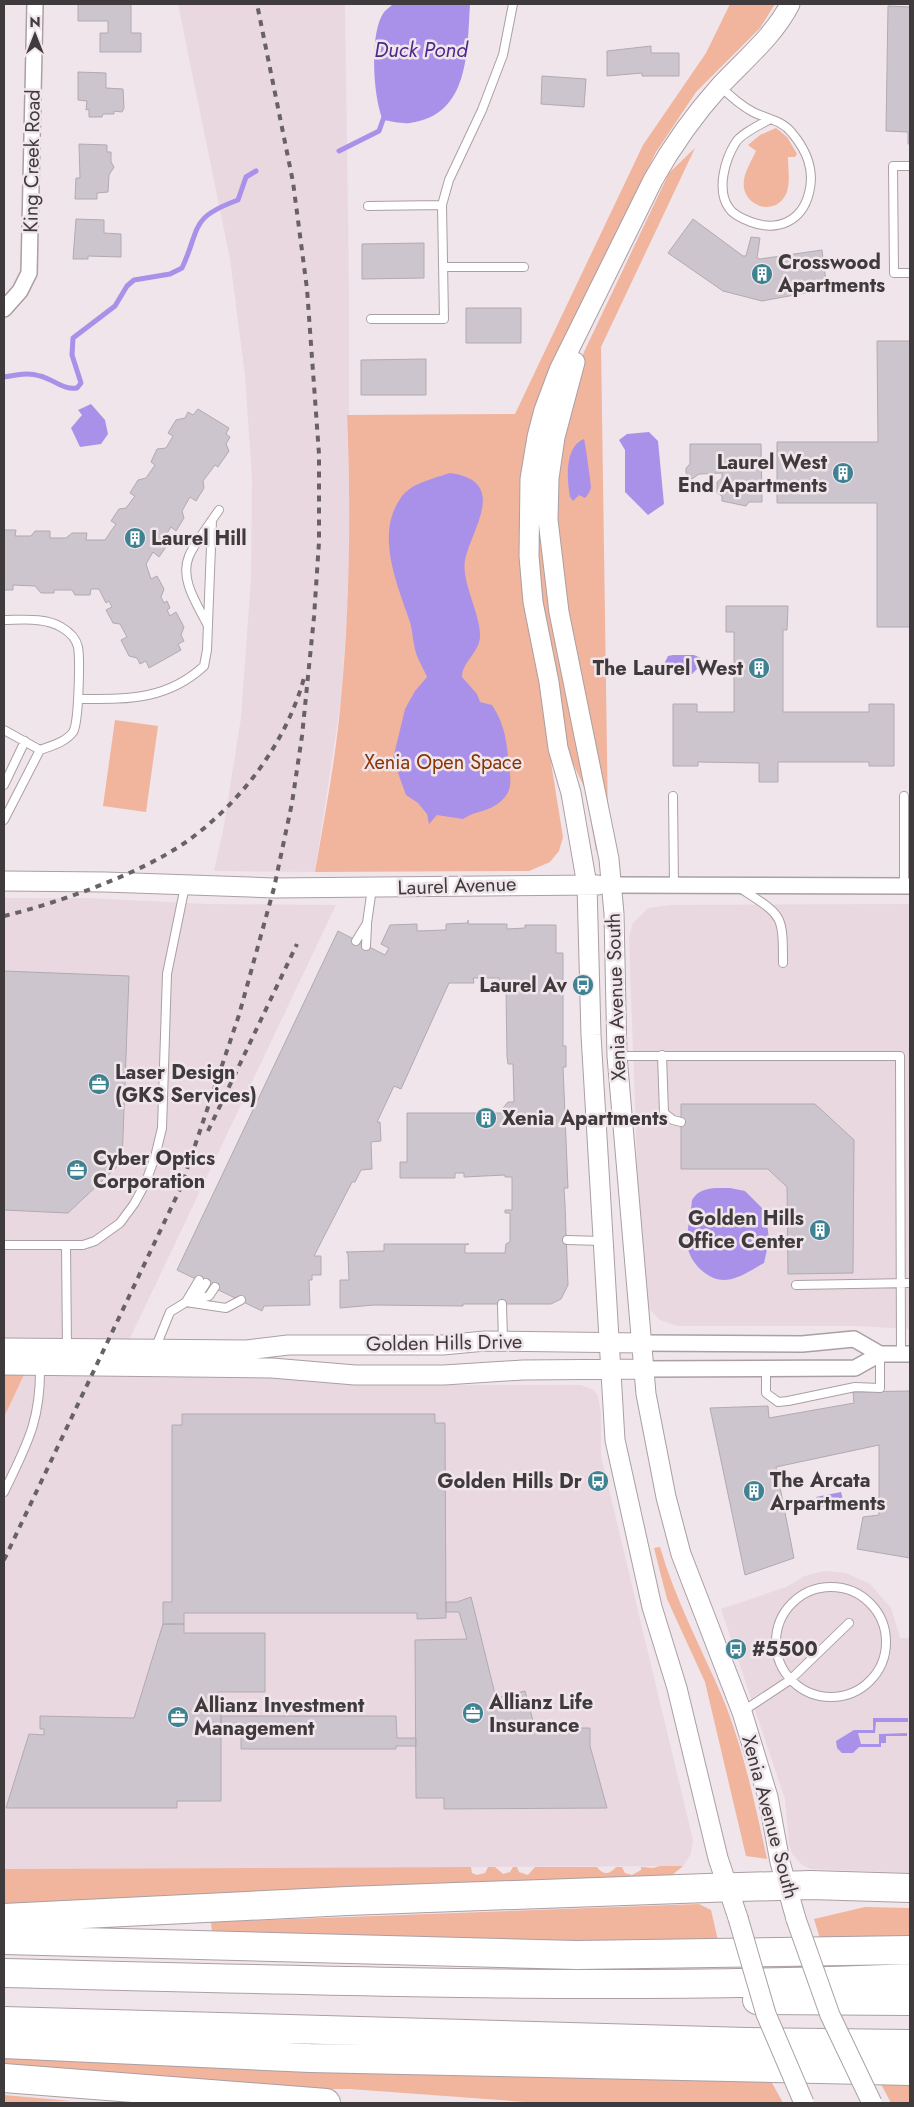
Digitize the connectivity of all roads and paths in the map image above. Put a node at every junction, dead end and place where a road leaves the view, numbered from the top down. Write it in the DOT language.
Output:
graph roads {
  1 [pos="35,4"];
  2 [pos="513,4"];
  3 [pos="790,4"];
  4 [pos="720,86"];
  5 [pos="770,119"];
  6 [pos="910,166"];
  7 [pos="442,205"];
  8 [pos="368,206"];
  9 [pos="444,267"];
  10 [pos="524,267"];
  11 [pos="910,273"];
  12 [pos="606,276"];
  13 [pos="4,309"];
  14 [pos="371,319"];
  15 [pos="219,510"];
  16 [pos="212,520"];
  17 [pos="4,620"];
  18 [pos="208,626"];
  19 [pos="78,699"];
  20 [pos="4,730"];
  21 [pos="25,741"];
  22 [pos="40,750"];
  23 [pos="4,785"];
  24 [pos="673,796"];
  25 [pos="904,796"];
  26 [pos="4,820"];
  27 [pos="4,882"];
  28 [pos="587,885"];
  29 [pos="612,885"];
  30 [pos="674,885"];
  31 [pos="184,886"];
  32 [pos="736,886"];
  33 [pos="907,886"];
  34 [pos="372,888"];
  35 [pos="368,923"];
  36 [pos="356,941"];
  37 [pos="366,946"];
  38 [pos="783,963"];
  39 [pos="617,1056"];
  40 [pos="662,1056"];
  41 [pos="681,1122"];
  42 [pos="567,1240"];
  43 [pos="604,1242"];
  44 [pos="4,1245"];
  45 [pos="66,1245"];
  46 [pos="202,1281"];
  47 [pos="910,1283"];
  48 [pos="901,1284"];
  49 [pos="796,1285"];
  50 [pos="215,1287"];
  51 [pos="241,1300"];
  52 [pos="186,1302"];
  53 [pos="502,1304"];
  54 [pos="503,1341"];
  55 [pos="610,1341"];
  56 [pos="641,1343"];
  57 [pos="4,1348"];
  58 [pos="66,1348"];
  59 [pos="155,1349"];
  60 [pos="880,1354"];
  61 [pos="906,1354"];
  62 [pos="40,1357"];
  63 [pos="4,1365"];
  64 [pos="766,1368"];
  65 [pos="643,1369"];
  66 [pos="610,1370"];
  67 [pos="4,1492"];
  68 [pos="848,1623"];
  69 [pos="790,1680"];
  70 [pos="742,1712"];
  71 [pos="787,1886"];
  72 [pos="727,1887"];
  73 [pos="910,1888"];
  74 [pos="4,1918"];
  75 [pos="4,1940"];
  76 [pos="910,1950"];
  77 [pos="4,1973"];
  78 [pos="910,1978"];
  79 [pos="451,1983"];
  80 [pos="910,2001"];
  81 [pos="4,2022"];
  82 [pos="4,2044"];
  83 [pos="910,2044"];
  84 [pos="910,2072"];
  85 [pos="4,2078"];
  86 [pos="326,2103"];
  87 [pos="804,2103"];
  88 [pos="872,2103"];
  1 -- 13 [label="street, King Creek Road"];
  2 -- 7 [label="lane"];
  3 -- 4 [label="street, Xenia Avenue South"];
  4 -- 5 [label="lane"];
  4 -- 12 [label="street, Xenia Avenue South"];
  5 -- 5 [label="lane"];
  6 -- 11 [label="lane"];
  7 -- 8 [label="lane"];
  7 -- 9 [label="lane"];
  9 -- 10 [label="lane"];
  9 -- 14 [label="lane"];
  12 -- 28 [label="street, Xenia Avenue South"];
  12 -- 29 [label="street, Xenia Avenue South"];
  15 -- 16 [label="lane"];
  16 -- 18 [label="lane"];
  16 -- 18 [label="lane"];
  17 -- 19 [label="lane"];
  18 -- 19 [label="lane"];
  19 -- 22 [label="lane"];
  20 -- 21 [label="lane"];
  21 -- 22 [label="lane"];
  21 -- 23 [label="lane"];
  22 -- 26 [label="lane"];
  24 -- 30 [label="lane"];
  25 -- 33 [label="lane"];
  27 -- 31 [label="street, Laurel Avenue"];
  28 -- 29 [label="street, Laurel Avenue"];
  28 -- 34 [label="street, Laurel Avenue"];
  28 -- 43 [label="street, Xenia Avenue South"];
  29 -- 30 [label="street, Laurel Avenue"];
  29 -- 39 [label="street, Xenia Avenue South"];
  30 -- 32 [label="street, Laurel Avenue"];
  31 -- 34 [label="street, Laurel Avenue"];
  31 -- 45 [label="lane"];
  32 -- 33 [label="street, Laurel Avenue"];
  32 -- 38 [label="lane"];
  34 -- 35 [label="lane"];
  35 -- 36 [label="lane"];
  35 -- 37 [label="lane"];
  39 -- 40 [label="lane"];
  39 -- 56 [label="street, Xenia Avenue South"];
  40 -- 41 [label="lane"];
  40 -- 48 [label="lane"];
  42 -- 43 [label="lane"];
  43 -- 55 [label="street, Xenia Avenue South"];
  44 -- 45 [label="lane"];
  45 -- 58 [label="lane"];
  46 -- 52 [label="lane"];
  47 -- 48 [label="lane"];
  48 -- 49 [label="lane"];
  48 -- 61 [label="lane"];
  50 -- 52 [label="lane"];
  51 -- 52 [label="lane"];
  52 -- 59 [label="lane"];
  53 -- 54 [label="lane"];
  54 -- 55 [label="street, Golden Hills Drive"];
  54 -- 59 [label="street, Golden Hills Drive"];
  55 -- 56 [label="street, Golden Hills Drive"];
  55 -- 66 [label="street, Xenia Avenue South"];
  56 -- 60 [label="street, Golden Hills Drive"];
  56 -- 65 [label="street, Xenia Avenue South"];
  57 -- 62 [label="street, Golden Hills Drive"];
  58 -- 59 [label="street, Golden Hills Drive"];
  58 -- 62 [label="street, Golden Hills Drive"];
  60 -- 61 [label="street, Golden Hills Drive"];
  60 -- 64 [label="street, Golden Hills Drive"];
  60 -- 64 [label="lane"];
  62 -- 63 [label="street, Golden Hills Drive"];
  62 -- 66 [label="street, Golden Hills Drive"];
  62 -- 67 [label="lane"];
  64 -- 65 [label="street, Golden Hills Drive"];
  65 -- 66 [label="street, Golden Hills Drive"];
  65 -- 70 [label="street, Xenia Avenue South"];
  66 -- 72 [label="street, Xenia Avenue South"];
  68 -- 69 [label="lane"];
  69 -- 69 [label="lane"];
  69 -- 70 [label="lane"];
  70 -- 71 [label="street, Xenia Avenue South"];
  71 -- 72 [label="highway"];
  71 -- 73 [label="highway"];
  71 -- 88 [label="street, Xenia Avenue South, bridge"];
  72 -- 74 [label="highway"];
  72 -- 87 [label="street, Xenia Avenue South, bridge"];
  75 -- 76 [label="highway"];
  77 -- 79 [label="highway"];
  78 -- 79 [label="highway"];
  79 -- 80 [label="highway"];
  81 -- 83 [label="highway"];
  82 -- 84 [label="highway"];
  85 -- 86 [label="highway"];
}
